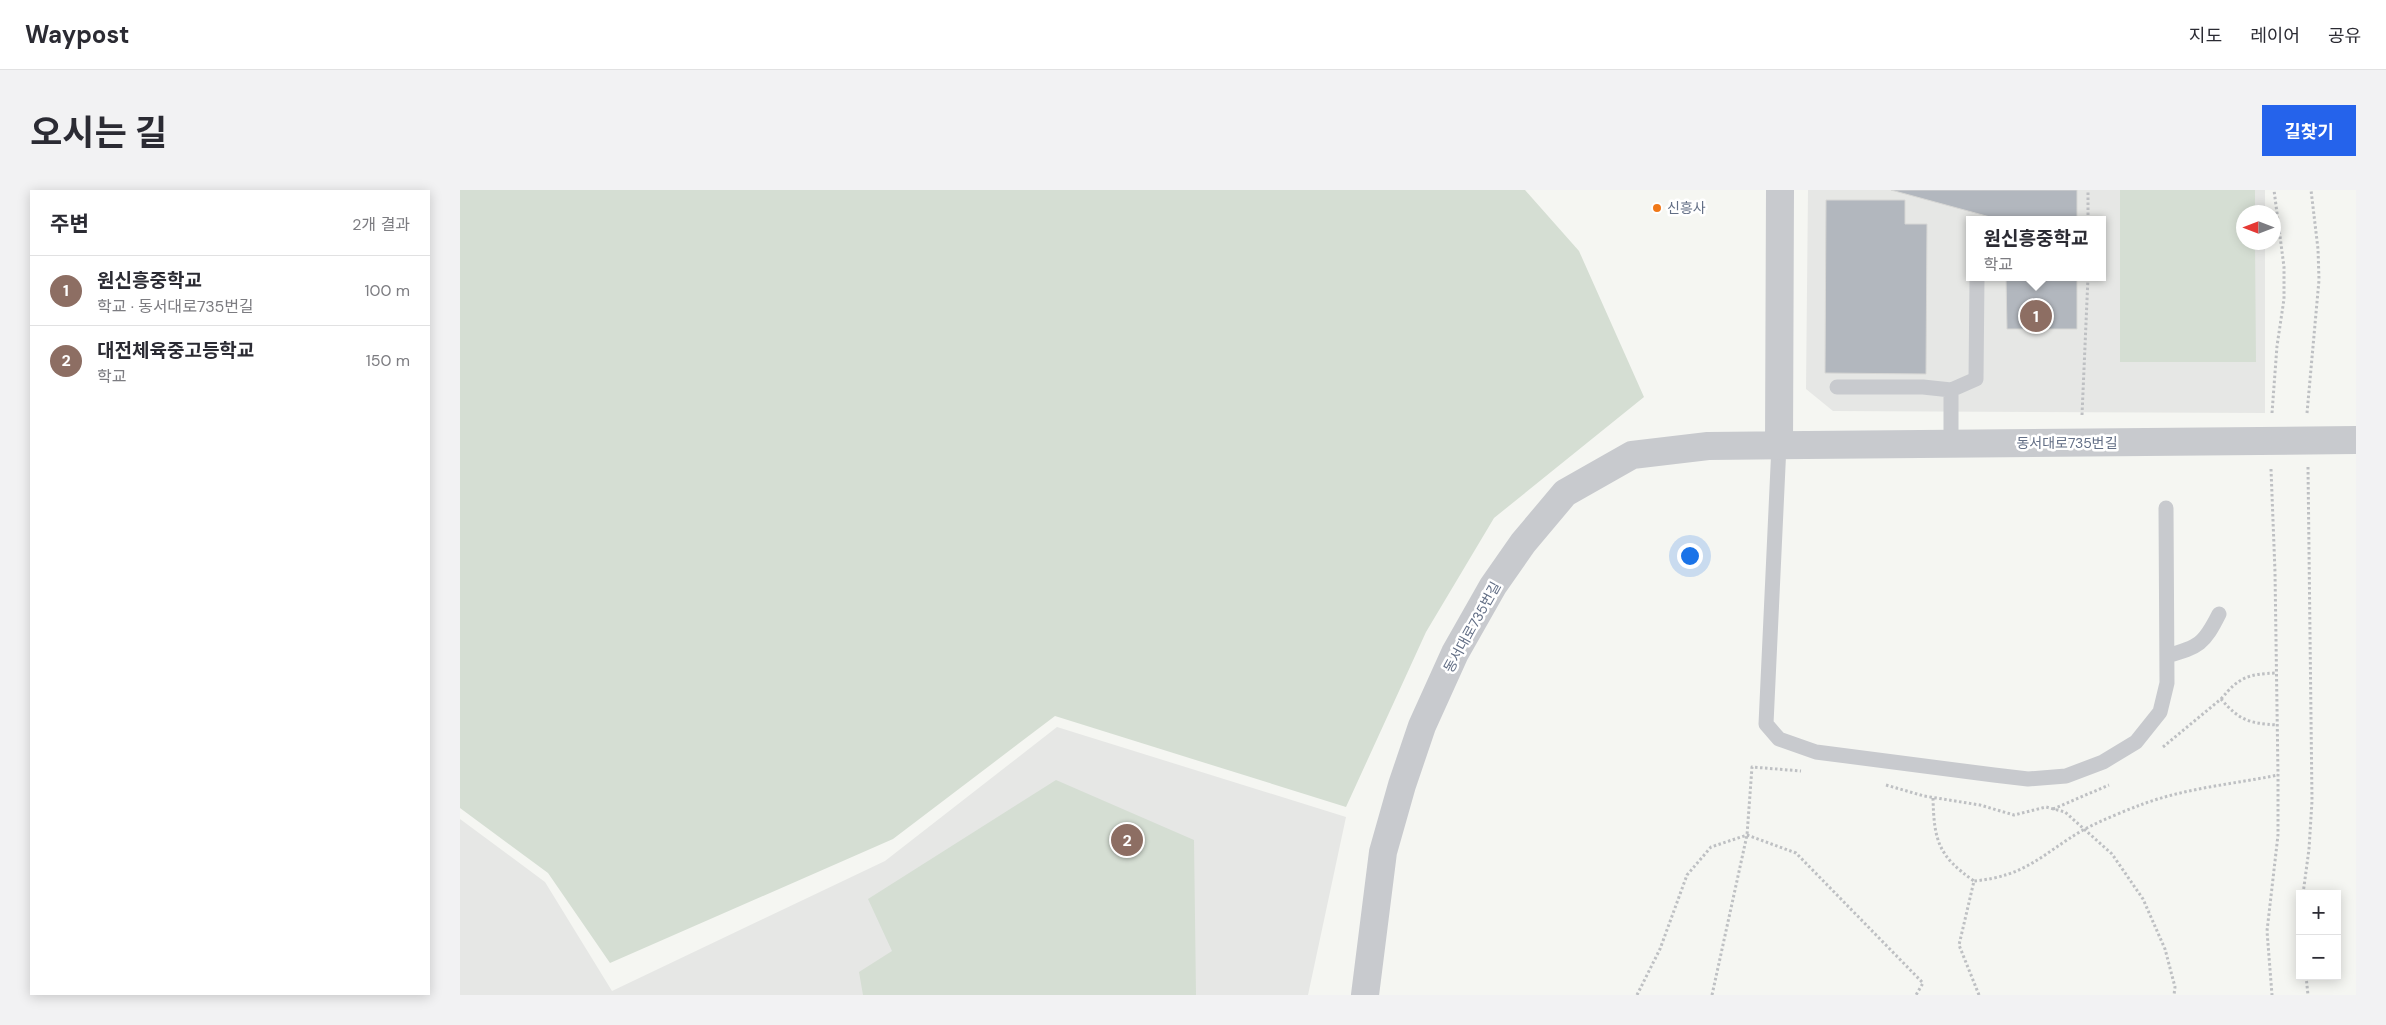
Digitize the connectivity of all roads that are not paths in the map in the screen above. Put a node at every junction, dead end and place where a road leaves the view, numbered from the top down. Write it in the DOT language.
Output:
graph roads {
  1 [pos="1780,190"];
  2 [pos="1977,281"];
  3 [pos="1837,387"];
  4 [pos="1951,390"];
  5 [pos="2356,440"];
  6 [pos="1951,444"];
  7 [pos="1779,445"];
  8 [pos="2166,508"];
  9 [pos="2219,614"];
  10 [pos="2167,656"];
  11 [pos="1366,995"];
  1 -- 7 [label="street"];
  2 -- 4 [label="lane"];
  3 -- 4 [label="lane"];
  4 -- 6 [label="lane"];
  5 -- 6 [label="street, 동서대로735번길"];
  6 -- 7 [label="street, 동서대로735번길"];
  7 -- 10 [label="lane"];
  7 -- 11 [label="street, 동서대로735번길"];
  8 -- 10 [label="lane"];
  9 -- 10 [label="lane"];
}
